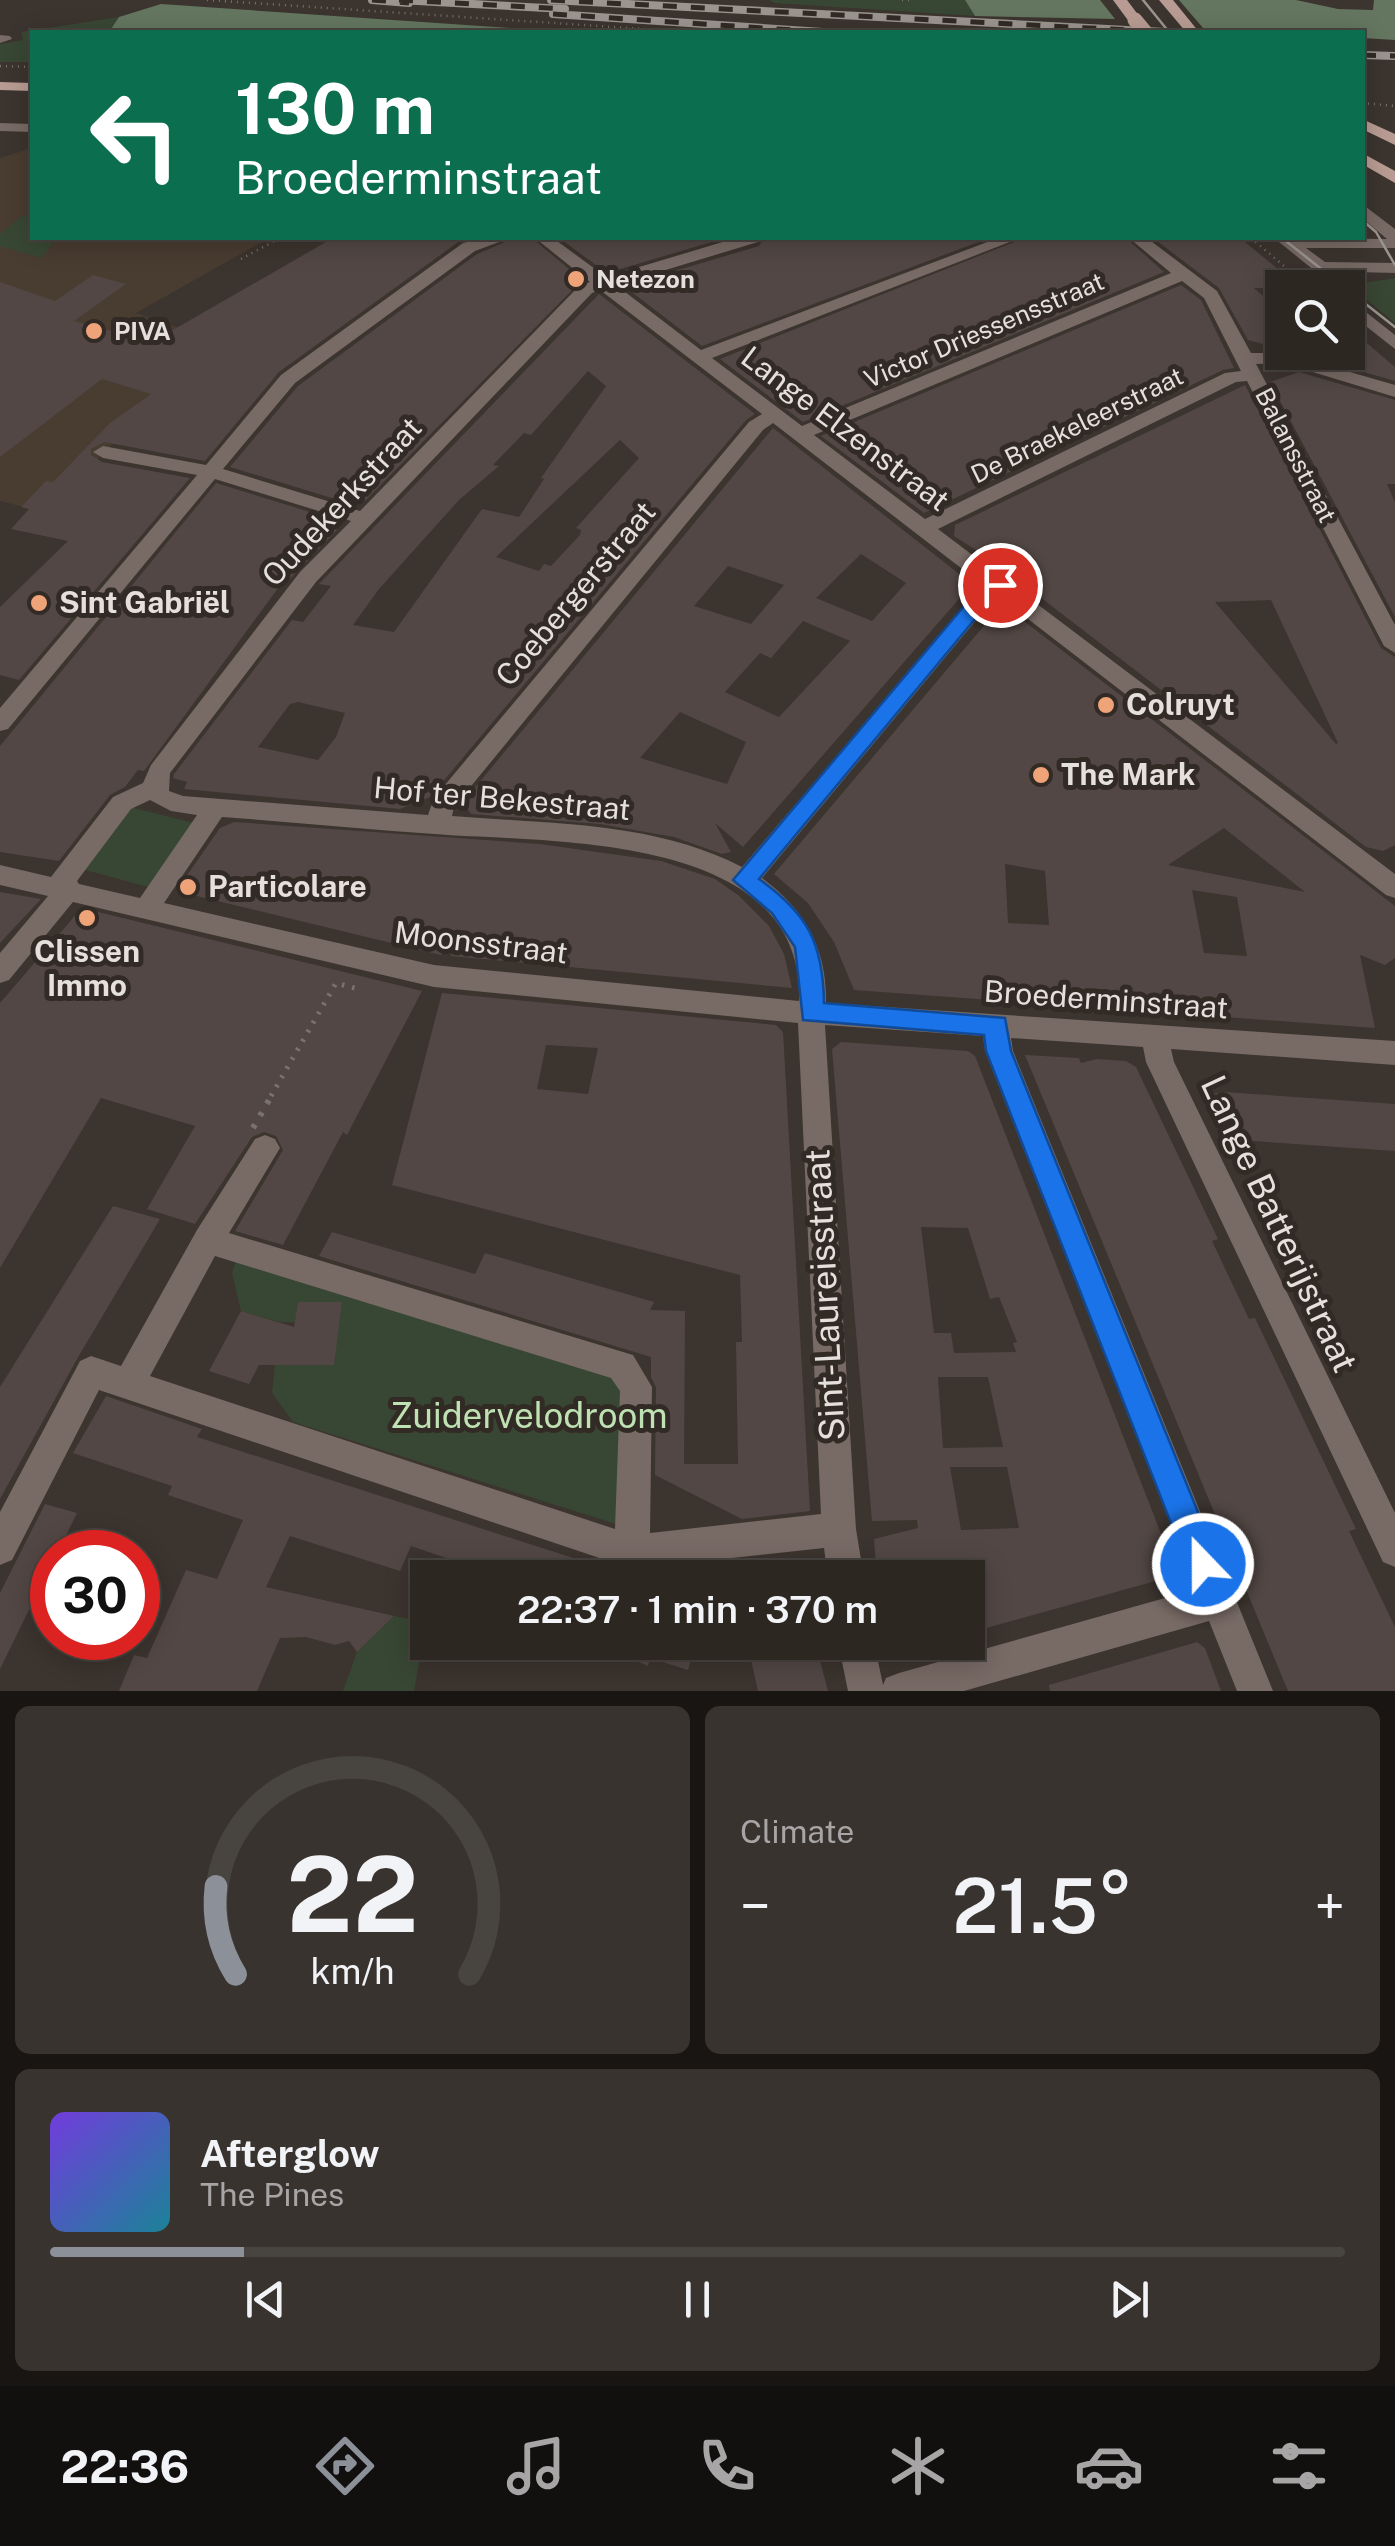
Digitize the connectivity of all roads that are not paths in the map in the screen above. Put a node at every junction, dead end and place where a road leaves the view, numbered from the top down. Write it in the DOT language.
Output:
graph roads {
  1 [pos="1120,0"];
  2 [pos="1166,0"];
  3 [pos="1189,28"];
  4 [pos="1143,30"];
  5 [pos="30,70"];
  6 [pos="0,74"];
  7 [pos="0,86"];
  8 [pos="30,87"];
  9 [pos="1365,125"];
  10 [pos="0,127"];
  11 [pos="30,128"];
  12 [pos="1365,140"];
  13 [pos="1395,140"];
  14 [pos="1395,155"];
  15 [pos="1367,162"];
  16 [pos="1395,178"];
  17 [pos="1368,214"];
  18 [pos="495,240"];
  19 [pos="546,240"];
  20 [pos="745,240"];
  21 [pos="1007,240"];
  22 [pos="1140,240"];
  23 [pos="1271,240"];
  24 [pos="1352,240"];
  25 [pos="1296,248"];
  26 [pos="1392,250"];
  27 [pos="1307,270"];
  28 [pos="1185,273"];
  29 [pos="604,283"];
  30 [pos="1365,318"];
  31 [pos="1395,344"];
  32 [pos="701,356"];
  33 [pos="1250,367"];
  34 [pos="1383,394"];
  35 [pos="776,414"];
  36 [pos="802,433"];
  37 [pos="104,452"];
  38 [pos="213,472"];
  39 [pos="366,518"];
  40 [pos="925,527"];
  41 [pos="1000,585"];
  42 [pos="1395,646"];
  43 [pos="0,723"];
  44 [pos="154,788"];
  45 [pos="216,807"];
  46 [pos="438,826"];
  47 [pos="1384,867"];
  48 [pos="0,874"];
  49 [pos="744,880"];
  50 [pos="64,887"];
  51 [pos="1395,888"];
  52 [pos="147,907"];
  53 [pos="0,972"];
  54 [pos="812,1013"];
  55 [pos="996,1025"];
  56 [pos="1155,1036"];
  57 [pos="1395,1054"];
  58 [pos="258,1139"];
  59 [pos="208,1240"];
  60 [pos="129,1383"];
  61 [pos="839,1529"];
  62 [pos="0,1548"];
  63 [pos="1395,1550"];
  64 [pos="632,1552"];
  65 [pos="843,1560"];
  66 [pos="1218,1601"];
  67 [pos="860,1660"];
  68 [pos="866,1691"];
  69 [pos="899,1691"];
  70 [pos="1255,1691"];
  1 -- 4 [label="main road, bridge"];
  2 -- 3 [label="main road"];
  5 -- 6 [label="main road"];
  7 -- 8 [label="main road"];
  9 -- 13 [label="main road"];
  10 -- 11 [label="street"];
  12 -- 14 [label="main road"];
  15 -- 16 [label="main road"];
  17 -- 26 [label="street"];
  18 -- 38 [label="street"];
  19 -- 29 [label="street, Lange Elzenstraat"];
  20 -- 29 [label="street, Oudekerkstraat"];
  21 -- 32 [label="street"];
  22 -- 28 [label="street, Balansstraat"];
  23 -- 27 [label="street"];
  24 -- 26 [label="street"];
  25 -- 26 [label="street"];
  25 -- 26 [label="street"];
  28 -- 33 [label="street, Balansstraat"];
  28 -- 36 [label="street, Victor Driessensstraat"];
  29 -- 32 [label="street, Lange Elzenstraat"];
  29 -- 39 [label="street, Oudekerkstraat"];
  30 -- 31 [label="street"];
  32 -- 35 [label="street, Lange Elzenstraat"];
  33 -- 34 [label="street, De Braekeleerstraat"];
  33 -- 40 [label="street, De Braekeleerstraat"];
  33 -- 42 [label="street, Balansstraat"];
  35 -- 36 [label="street, Lange Elzenstraat"];
  35 -- 46 [label="street, Coebergerstraat"];
  36 -- 40 [label="street, Lange Elzenstraat"];
  37 -- 38 [label="street"];
  38 -- 39 [label="street"];
  38 -- 43 [label="street"];
  39 -- 44 [label="street, Oudekerkstraat"];
  40 -- 41 [label="street, Lange Elzenstraat"];
  41 -- 47 [label="street, Lange Elzenstraat"];
  41 -- 49 [label="street"];
  44 -- 45 [label="street, Hof ter Bekestraat"];
  44 -- 50 [label="street"];
  45 -- 46 [label="street, Hof ter Bekestraat"];
  45 -- 52 [label="street"];
  46 -- 49 [label="street, Hof ter Bekestraat"];
  47 -- 51 [label="street, Lange Elzenstraat"];
  48 -- 50 [label="street, Moonsstraat"];
  49 -- 54 [label="street, Hof ter Bekestraat"];
  50 -- 52 [label="street, Moonsstraat"];
  50 -- 53 [label="street"];
  52 -- 54 [label="street, Moonsstraat"];
  54 -- 55 [label="street, Broederminstraat"];
  54 -- 61 [label="street, Sint-Laureisstraat"];
  55 -- 56 [label="street, Broederminstraat"];
  55 -- 66 [label="street"];
  56 -- 57 [label="street, Broederminstraat"];
  56 -- 63 [label="street, Lange Batterijstraat"];
  58 -- 59 [label="street"];
  59 -- 60 [label="street"];
  59 -- 64 [label="street"];
  60 -- 62 [label="street"];
  60 -- 64 [label="street"];
  61 -- 64 [label="street"];
  61 -- 65 [label="street, Sint-Laureisstraat"];
  66 -- 69 [label="street"];
  66 -- 70 [label="street"];
  67 -- 68 [label="street"];
}
